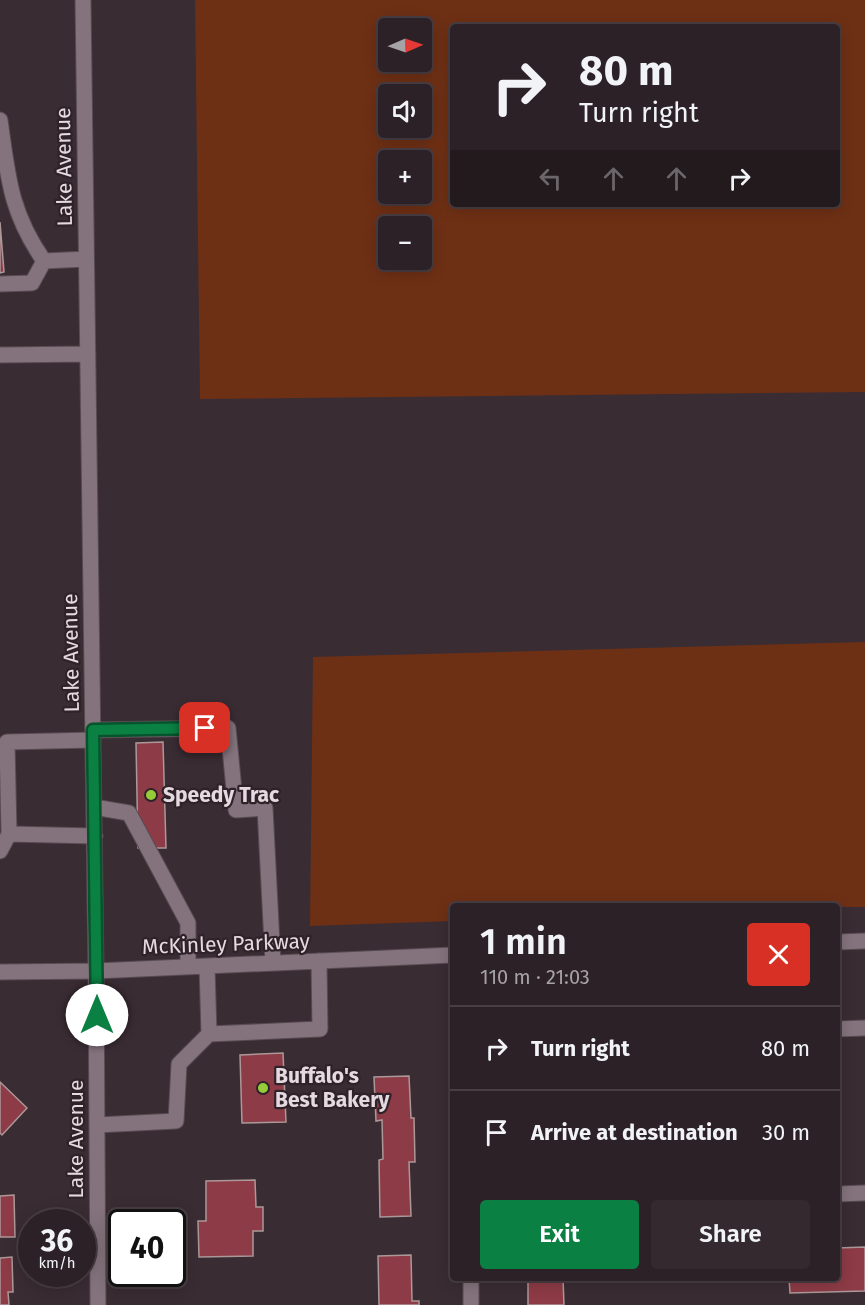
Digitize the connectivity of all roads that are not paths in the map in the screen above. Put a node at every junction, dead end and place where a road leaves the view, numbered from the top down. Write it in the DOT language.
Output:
graph roads {
  1 [pos="82,0"];
  2 [pos="0,120"];
  3 [pos="3,163"];
  4 [pos="86,259"];
  5 [pos="44,261"];
  6 [pos="0,284"];
  7 [pos="88,354"];
  8 [pos="0,355"];
  9 [pos="93,735"];
  10 [pos="4,746"];
  11 [pos="94,807"];
  12 [pos="9,834"];
  13 [pos="94,836"];
  14 [pos="0,851"];
  15 [pos="865,941"];
  16 [pos="840,942"];
  17 [pos="450,955"];
  18 [pos="319,961"];
  19 [pos="273,963"];
  20 [pos="207,966"];
  21 [pos="188,967"];
  22 [pos="96,971"];
  23 [pos="0,972"];
  24 [pos="865,1028"];
  25 [pos="840,1029"];
  26 [pos="209,1034"];
  27 [pos="97,1125"];
  28 [pos="865,1193"];
  29 [pos="840,1194"];
  30 [pos="471,1281"];
  31 [pos="98,1305"];
  32 [pos="471,1305"];
  1 -- 4 [label="street, Lake Avenue"];
  2 -- 3 [label="street"];
  3 -- 5 [label="street"];
  4 -- 5 [label="street"];
  4 -- 7 [label="street, Lake Avenue"];
  5 -- 6 [label="street"];
  7 -- 8 [label="street"];
  7 -- 9 [label="street, Lake Avenue"];
  9 -- 10 [label="street"];
  9 -- 11 [label="street, Lake Avenue"];
  9 -- 19 [label="street"];
  10 -- 12 [label="street"];
  11 -- 13 [label="street, Lake Avenue"];
  11 -- 21 [label="street"];
  12 -- 13 [label="street"];
  12 -- 14 [label="street"];
  13 -- 22 [label="street, Lake Avenue"];
  15 -- 16 [label="street"];
  17 -- 18 [label="street, McKinley Parkway"];
  18 -- 19 [label="street, McKinley Parkway"];
  18 -- 26 [label="street"];
  19 -- 20 [label="street, McKinley Parkway"];
  20 -- 21 [label="street, McKinley Parkway"];
  20 -- 26 [label="street"];
  21 -- 22 [label="street, McKinley Parkway"];
  22 -- 23 [label="street, McKinley Parkway"];
  22 -- 27 [label="street, Lake Avenue"];
  24 -- 25 [label="street"];
  26 -- 27 [label="street"];
  27 -- 31 [label="street, Lake Avenue"];
  28 -- 29 [label="street"];
  30 -- 32 [label="street"];
}
